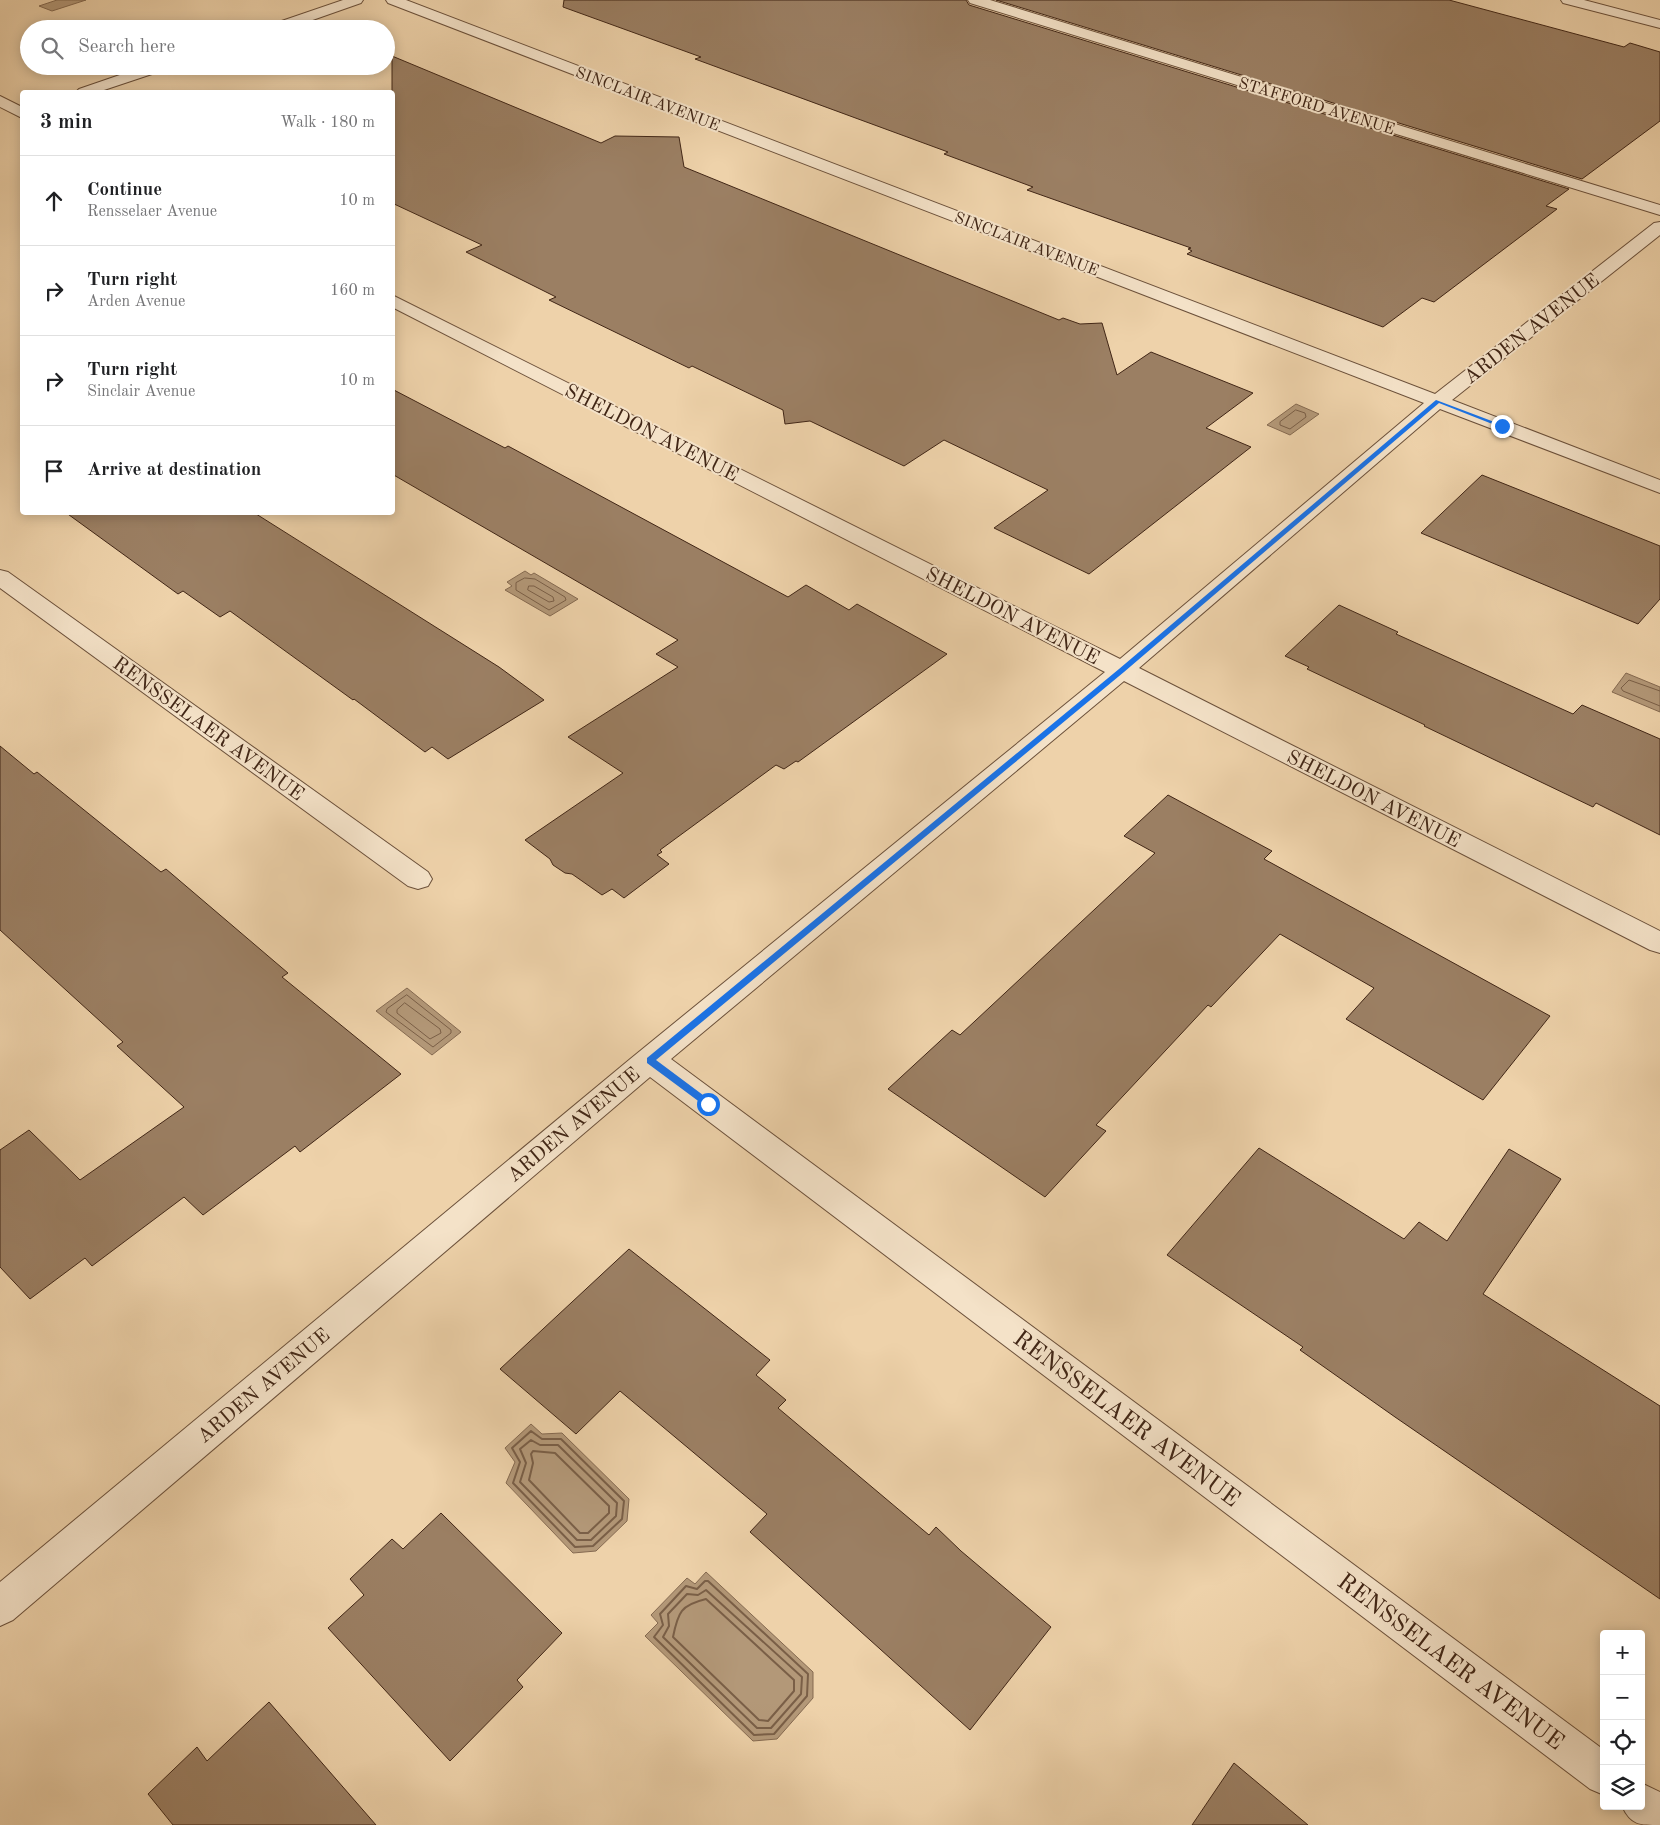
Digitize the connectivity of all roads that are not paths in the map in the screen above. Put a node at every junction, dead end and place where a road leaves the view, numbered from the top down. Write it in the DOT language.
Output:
graph roads {
  1 [pos="356,0"];
  2 [pos="393,0"];
  3 [pos="975,0"];
  4 [pos="1568,0"];
  5 [pos="298,20"];
  6 [pos="1660,24"];
  7 [pos="135,75"];
  8 [pos="90,90"];
  9 [pos="0,101"];
  10 [pos="20,112"];
  11 [pos="20,114"];
  12 [pos="0,121"];
  13 [pos="1660,210"];
  14 [pos="1660,227"];
  15 [pos="395,302"];
  16 [pos="1438,401"];
  17 [pos="1660,488"];
  18 [pos="0,577"];
  19 [pos="1122,670"];
  20 [pos="418,879"];
  21 [pos="1660,943"];
  22 [pos="650,1060"];
  23 [pos="0,1607"];
  24 [pos="1600,1772"];
  25 [pos="1645,1806"];
  26 [pos="1660,1817"];
  1 -- 5 [label="street"];
  2 -- 16 [label="street, SINCLAIR AVENUE"];
  3 -- 13 [label="street, STAFFORD AVENUE"];
  4 -- 6 [label="street"];
  7 -- 8 [label="street"];
  9 -- 10 [label="street"];
  11 -- 12 [label="street"];
  14 -- 16 [label="street, ARDEN AVENUE"];
  15 -- 19 [label="street, SHELDON AVENUE"];
  16 -- 17 [label="street, SINCLAIR AVENUE"];
  16 -- 19 [label="street, ARDEN AVENUE"];
  18 -- 20 [label="street, RENSSELAER AVENUE"];
  19 -- 21 [label="street, SHELDON AVENUE"];
  19 -- 22 [label="street, ARDEN AVENUE"];
  22 -- 23 [label="street, ARDEN AVENUE"];
  22 -- 24 [label="street, RENSSELAER AVENUE"];
  25 -- 26 [label="street"];
}
